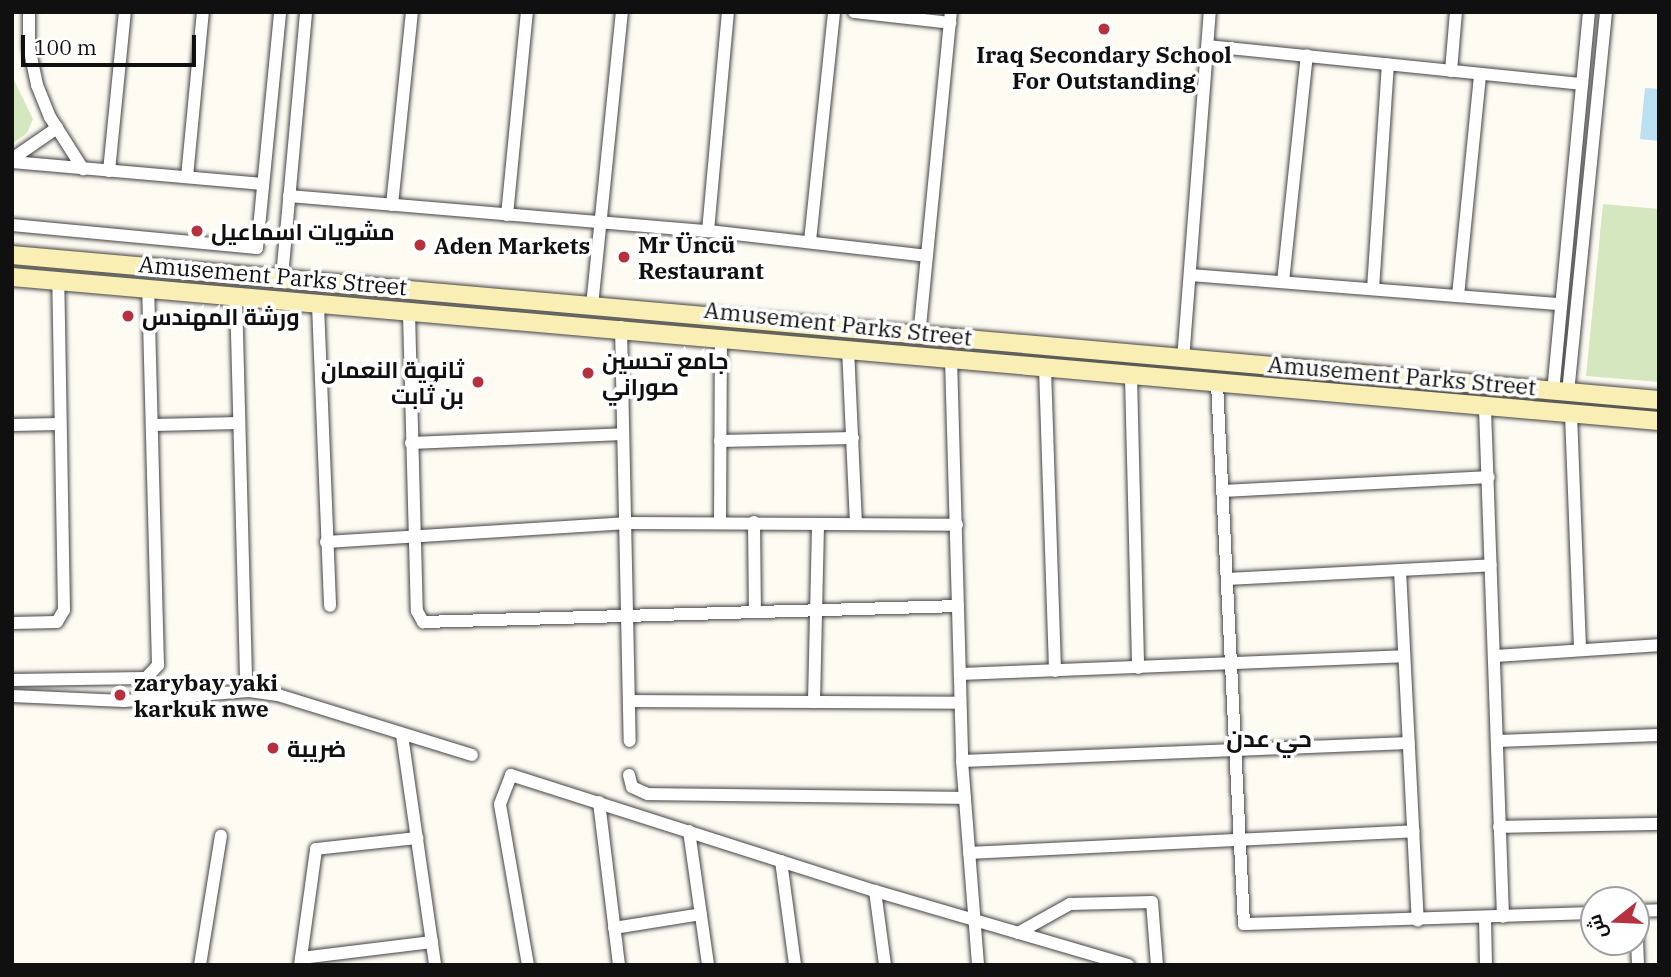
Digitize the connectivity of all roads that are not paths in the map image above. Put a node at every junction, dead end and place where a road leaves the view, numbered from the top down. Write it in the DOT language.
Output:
graph roads {
  1 [pos="29,12"];
  2 [pos="125,12"];
  3 [pos="203,12"];
  4 [pos="280,12"];
  5 [pos="306,12"];
  6 [pos="412,12"];
  7 [pos="527,12"];
  8 [pos="622,12"];
  9 [pos="728,12"];
  10 [pos="834,12"];
  11 [pos="854,12"];
  12 [pos="1210,12"];
  13 [pos="1456,12"];
  14 [pos="1589,12"];
  15 [pos="1605,12"];
  16 [pos="950,17"];
  17 [pos="1208,46"];
  18 [pos="1307,55"];
  19 [pos="1388,64"];
  20 [pos="1451,71"];
  21 [pos="1480,74"];
  22 [pos="1582,84"];
  23 [pos="57,128"];
  24 [pos="12,161"];
  25 [pos="83,169"];
  26 [pos="109,171"];
  27 [pos="187,177"];
  28 [pos="263,184"];
  29 [pos="289,197"];
  30 [pos="392,205"];
  31 [pos="507,215"];
  32 [pos="599,222"];
  33 [pos="12,225"];
  34 [pos="708,231"];
  35 [pos="810,241"];
  36 [pos="12,255"];
  37 [pos="927,256"];
  38 [pos="1190,275"];
  39 [pos="12,277"];
  40 [pos="282,277"];
  41 [pos="58,280"];
  42 [pos="1283,282"];
  43 [pos="148,288"];
  44 [pos="1373,289"];
  45 [pos="478,294"];
  46 [pos="236,295"];
  47 [pos="1458,296"];
  48 [pos="1561,304"];
  49 [pos="318,305"];
  50 [pos="592,306"];
  51 [pos="409,313"];
  52 [pos="478,317"];
  53 [pos="621,327"];
  54 [pos="722,337"];
  55 [pos="919,337"];
  56 [pos="848,348"];
  57 [pos="951,358"];
  58 [pos="1183,360"];
  59 [pos="1045,368"];
  60 [pos="1287,369"];
  61 [pos="1131,376"];
  62 [pos="1217,384"];
  63 [pos="1285,390"];
  64 [pos="1560,392"];
  65 [pos="1659,400"];
  66 [pos="1485,409"];
  67 [pos="1571,414"];
  68 [pos="1659,421"];
  69 [pos="239,423"];
  70 [pos="59,424"];
  71 [pos="12,425"];
  72 [pos="154,425"];
  73 [pos="1659,430"];
  74 [pos="623,434"];
  75 [pos="853,438"];
  76 [pos="720,441"];
  77 [pos="411,443"];
  78 [pos="1489,477"];
  79 [pos="1224,491"];
  80 [pos="720,521"];
  81 [pos="754,522"];
  82 [pos="624,523"];
  83 [pos="818,524"];
  84 [pos="856,524"];
  85 [pos="957,525"];
  86 [pos="415,534"];
  87 [pos="326,542"];
  88 [pos="1491,565"];
  89 [pos="1400,570"];
  90 [pos="1228,579"];
  91 [pos="330,606"];
  92 [pos="958,606"];
  93 [pos="815,610"];
  94 [pos="755,612"];
  95 [pos="627,616"];
  96 [pos="12,623"];
  97 [pos="1659,645"];
  98 [pos="1580,650"];
  99 [pos="1404,656"];
  100 [pos="1494,656"];
  101 [pos="1231,664"];
  102 [pos="1138,668"];
  103 [pos="1055,671"];
  104 [pos="960,674"];
  105 [pos="246,676"];
  106 [pos="12,680"];
  107 [pos="12,696"];
  108 [pos="630,701"];
  109 [pos="814,702"];
  110 [pos="960,702"];
  111 [pos="402,734"];
  112 [pos="1659,735"];
  113 [pos="630,741"];
  114 [pos="1497,741"];
  115 [pos="1409,743"];
  116 [pos="1236,752"];
  117 [pos="472,755"];
  118 [pos="962,761"];
  119 [pos="629,775"];
  120 [pos="965,798"];
  121 [pos="599,802"];
  122 [pos="1659,824"];
  123 [pos="1499,827"];
  124 [pos="690,831"];
  125 [pos="1413,831"];
  126 [pos="222,836"];
  127 [pos="417,838"];
  128 [pos="1240,842"];
  129 [pos="969,853"];
  130 [pos="780,861"];
  131 [pos="875,891"];
  132 [pos="1659,910"];
  133 [pos="701,914"];
  134 [pos="1580,914"];
  135 [pos="1503,917"];
  136 [pos="1485,918"];
  137 [pos="973,920"];
  138 [pos="1418,921"];
  139 [pos="614,928"];
  140 [pos="1018,933"];
  141 [pos="432,942"];
  142 [pos="300,962"];
  143 [pos="1115,963"];
  144 [pos="200,965"];
  145 [pos="435,965"];
  146 [pos="528,965"];
  147 [pos="619,965"];
  148 [pos="708,965"];
  149 [pos="795,965"];
  150 [pos="884,965"];
  151 [pos="978,965"];
  152 [pos="1128,965"];
  153 [pos="1157,965"];
  154 [pos="1486,965"];
  155 [pos="1638,965"];
  1 -- 23 [label="street"];
  2 -- 26 [label="street"];
  3 -- 27 [label="street"];
  4 -- 28 [label="street"];
  5 -- 29 [label="street"];
  6 -- 30 [label="street"];
  7 -- 31 [label="street"];
  8 -- 32 [label="street"];
  9 -- 34 [label="street"];
  10 -- 35 [label="street"];
  11 -- 16 [label="street"];
  12 -- 17 [label="street"];
  13 -- 20 [label="street"];
  14 -- 22 [label="street"];
  15 -- 64 [label="street"];
  16 -- 37 [label="street"];
  17 -- 18 [label="street"];
  17 -- 38 [label="street"];
  18 -- 19 [label="street"];
  18 -- 42 [label="street"];
  19 -- 20 [label="street"];
  19 -- 44 [label="street"];
  20 -- 21 [label="street"];
  21 -- 22 [label="street"];
  21 -- 47 [label="street"];
  22 -- 48 [label="street"];
  23 -- 24 [label="street"];
  23 -- 25 [label="street"];
  24 -- 25 [label="street"];
  25 -- 26 [label="street"];
  26 -- 27 [label="street"];
  27 -- 28 [label="street"];
  28 -- 33 [label="street"];
  29 -- 30 [label="street"];
  29 -- 40 [label="street"];
  30 -- 31 [label="street"];
  31 -- 32 [label="street"];
  32 -- 34 [label="street"];
  32 -- 50 [label="street"];
  34 -- 35 [label="street"];
  35 -- 37 [label="street"];
  36 -- 40 [label="main road, Amusement Parks Street"];
  37 -- 55 [label="street"];
  38 -- 42 [label="street"];
  38 -- 58 [label="street"];
  39 -- 41 [label="main road, Amusement Parks Street"];
  40 -- 45 [label="main road, Amusement Parks Street"];
  41 -- 43 [label="main road, Amusement Parks Street"];
  41 -- 70 [label="street"];
  42 -- 44 [label="street"];
  43 -- 46 [label="main road, Amusement Parks Street"];
  43 -- 72 [label="street"];
  44 -- 47 [label="street"];
  45 -- 50 [label="main road, Amusement Parks Street"];
  45 -- 52 [label="main road"];
  46 -- 49 [label="main road, Amusement Parks Street"];
  46 -- 69 [label="street"];
  47 -- 48 [label="street"];
  48 -- 64 [label="street"];
  49 -- 51 [label="main road, Amusement Parks Street"];
  49 -- 87 [label="street"];
  50 -- 55 [label="main road, Amusement Parks Street"];
  51 -- 52 [label="main road, Amusement Parks Street"];
  51 -- 77 [label="street"];
  52 -- 53 [label="main road, Amusement Parks Street"];
  53 -- 54 [label="main road, Amusement Parks Street"];
  53 -- 74 [label="street"];
  54 -- 56 [label="main road, Amusement Parks Street"];
  54 -- 76 [label="street"];
  55 -- 58 [label="main road, Amusement Parks Street"];
  56 -- 57 [label="main road, Amusement Parks Street"];
  56 -- 75 [label="street"];
  57 -- 59 [label="main road, Amusement Parks Street"];
  57 -- 85 [label="street"];
  58 -- 60 [label="main road, Amusement Parks Street"];
  59 -- 61 [label="main road, Amusement Parks Street"];
  59 -- 103 [label="street"];
  60 -- 63 [label="main road"];
  60 -- 64 [label="main road, Amusement Parks Street"];
  61 -- 62 [label="main road, Amusement Parks Street"];
  61 -- 102 [label="street"];
  62 -- 63 [label="main road, Amusement Parks Street"];
  62 -- 79 [label="street"];
  63 -- 66 [label="main road, Amusement Parks Street"];
  64 -- 65 [label="main road, Amusement Parks Street"];
  66 -- 67 [label="main road, Amusement Parks Street"];
  66 -- 78 [label="street"];
  67 -- 68 [label="main road, Amusement Parks Street"];
  67 -- 98 [label="street"];
  68 -- 73 [label="street"];
  69 -- 72 [label="street"];
  69 -- 105 [label="street"];
  70 -- 71 [label="street"];
  70 -- 96 [label="street"];
  72 -- 106 [label="street"];
  74 -- 77 [label="street"];
  74 -- 82 [label="street"];
  75 -- 76 [label="street"];
  75 -- 84 [label="street"];
  76 -- 80 [label="street"];
  77 -- 86 [label="street"];
  78 -- 79 [label="street"];
  78 -- 88 [label="street"];
  79 -- 90 [label="street"];
  80 -- 81 [label="street"];
  80 -- 82 [label="street"];
  81 -- 83 [label="street"];
  81 -- 94 [label="street"];
  82 -- 86 [label="street"];
  82 -- 95 [label="street"];
  83 -- 84 [label="street"];
  83 -- 93 [label="street"];
  84 -- 85 [label="street"];
  85 -- 92 [label="street"];
  86 -- 87 [label="street"];
  86 -- 95 [label="street"];
  87 -- 91 [label="street"];
  88 -- 89 [label="street"];
  88 -- 100 [label="street"];
  89 -- 90 [label="street"];
  89 -- 99 [label="street"];
  90 -- 101 [label="street"];
  92 -- 93 [label="street"];
  92 -- 104 [label="street"];
  93 -- 94 [label="street"];
  93 -- 109 [label="street"];
  94 -- 95 [label="street"];
  95 -- 108 [label="street"];
  97 -- 98 [label="street"];
  98 -- 100 [label="street"];
  99 -- 101 [label="street"];
  99 -- 115 [label="street"];
  100 -- 114 [label="street"];
  101 -- 102 [label="street"];
  101 -- 116 [label="street"];
  102 -- 103 [label="street"];
  103 -- 104 [label="street"];
  104 -- 110 [label="street"];
  107 -- 111 [label="street"];
  108 -- 109 [label="street"];
  108 -- 113 [label="street"];
  109 -- 110 [label="street"];
  110 -- 118 [label="street"];
  111 -- 117 [label="street"];
  111 -- 127 [label="street"];
  112 -- 114 [label="street"];
  114 -- 123 [label="street"];
  115 -- 116 [label="street"];
  115 -- 125 [label="street"];
  116 -- 118 [label="street"];
  116 -- 128 [label="street"];
  118 -- 120 [label="street"];
  119 -- 120 [label="street"];
  120 -- 129 [label="street"];
  121 -- 124 [label="street"];
  121 -- 139 [label="street"];
  121 -- 146 [label="street"];
  122 -- 123 [label="street"];
  123 -- 135 [label="street"];
  124 -- 130 [label="street"];
  124 -- 133 [label="street"];
  125 -- 128 [label="street"];
  125 -- 138 [label="street"];
  126 -- 144 [label="street"];
  127 -- 141 [label="street"];
  127 -- 142 [label="street"];
  128 -- 129 [label="street"];
  128 -- 138 [label="street"];
  129 -- 137 [label="street"];
  130 -- 131 [label="street"];
  130 -- 149 [label="street"];
  131 -- 137 [label="street"];
  131 -- 150 [label="street"];
  132 -- 155 [label="street"];
  133 -- 139 [label="street"];
  133 -- 148 [label="street"];
  134 -- 135 [label="street"];
  135 -- 136 [label="street"];
  136 -- 138 [label="street"];
  136 -- 154 [label="street"];
  137 -- 140 [label="street"];
  137 -- 151 [label="street"];
  139 -- 147 [label="street"];
  140 -- 143 [label="street"];
  140 -- 153 [label="street"];
  141 -- 142 [label="street"];
  141 -- 145 [label="street"];
  143 -- 152 [label="street"];
}
